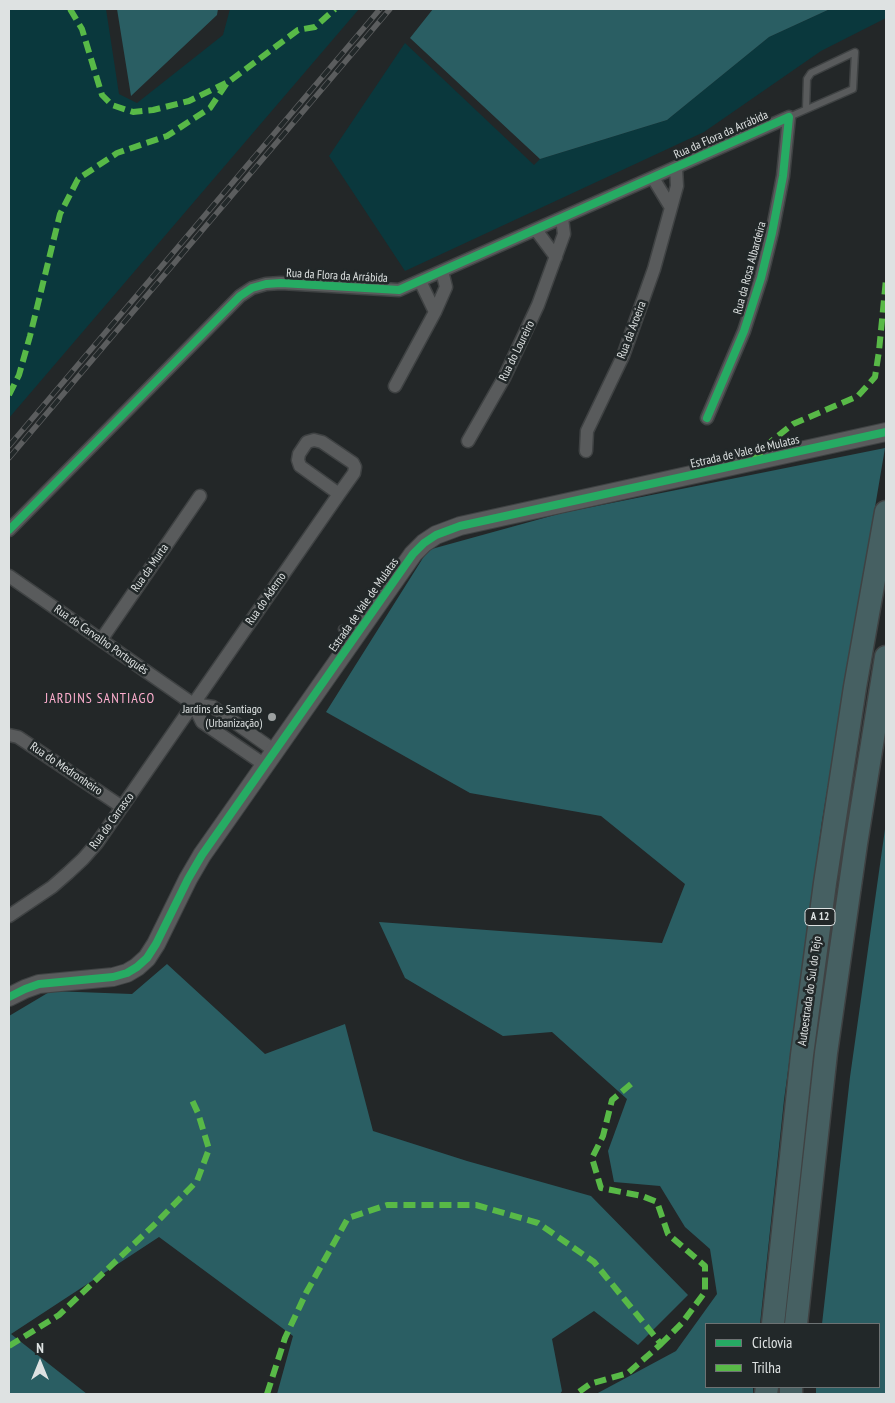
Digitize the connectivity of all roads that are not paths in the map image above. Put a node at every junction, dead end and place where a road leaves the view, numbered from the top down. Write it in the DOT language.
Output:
graph roads {
  1 [pos="806,109"];
  2 [pos="789,117"];
  3 [pos="676,168"];
  4 [pos="652,178"];
  5 [pos="670,206"];
  6 [pos="562,218"];
  7 [pos="536,230"];
  8 [pos="556,257"];
  9 [pos="442,271"];
  10 [pos="420,281"];
  11 [pos="435,312"];
  12 [pos="395,386"];
  13 [pos="707,418"];
  14 [pos="886,432"];
  15 [pos="468,441"];
  16 [pos="586,451"];
  17 [pos="340,494"];
  18 [pos="200,496"];
  19 [pos="886,512"];
  20 [pos="9,530"];
  21 [pos="9,576"];
  22 [pos="101,640"];
  23 [pos="886,657"];
  24 [pos="193,704"];
  25 [pos="9,736"];
  26 [pos="256,737"];
  27 [pos="275,751"];
  28 [pos="245,752"];
  29 [pos="265,765"];
  30 [pos="122,807"];
  31 [pos="9,916"];
  32 [pos="9,997"];
  33 [pos="772,1323"];
  34 [pos="796,1323"];
  1 -- 1 [label="lane"];
  1 -- 2 [label="lane"];
  2 -- 3 [label="street, Rua da Flora da Arrábida"];
  2 -- 13 [label="street, Rua da Rosa Albardeira"];
  3 -- 4 [label="street, Rua da Flora da Arrábida"];
  3 -- 5 [label="street, Rua da Aroeira"];
  4 -- 5 [label="street"];
  4 -- 6 [label="street, Rua da Flora da Arrábida"];
  5 -- 16 [label="street, Rua da Aroeira"];
  6 -- 7 [label="street, Rua da Flora da Arrábida"];
  6 -- 8 [label="street, Rua do Loureiro"];
  7 -- 8 [label="street"];
  7 -- 9 [label="street, Rua da Flora da Arrábida"];
  8 -- 15 [label="street, Rua do Loureiro"];
  9 -- 10 [label="street, Rua da Flora da Arrábida"];
  9 -- 11 [label="street"];
  10 -- 11 [label="street"];
  10 -- 20 [label="street, Rua da Flora da Arrábida"];
  11 -- 12 [label="street"];
  14 -- 27 [label="street, Estrada de Vale de Mulatas"];
  17 -- 17 [label="street, Rua do Aderno"];
  17 -- 24 [label="street, Rua do Aderno"];
  18 -- 22 [label="street, Rua da Murta"];
  19 -- 33 [label="highway, Autoestrada do Sul do Tejo / A 12"];
  21 -- 22 [label="street, Rua do Carvalho Português"];
  22 -- 24 [label="street, Rua do Carvalho Português"];
  23 -- 34 [label="highway, Autoestrada do Sul do Tejo / A 12"];
  24 -- 26 [label="street, Rua do Carvalho Português"];
  24 -- 28 [label="street, Rua do Carvalho Português"];
  24 -- 30 [label="street, Rua do Carrasco"];
  25 -- 30 [label="street, Rua do Medronheiro"];
  26 -- 27 [label="street, Rua do Carvalho Português"];
  26 -- 28 [label="street"];
  27 -- 29 [label="street, Estrada de Vale de Mulatas"];
  28 -- 29 [label="street, Rua do Carvalho Português"];
  29 -- 32 [label="street, Estrada de Vale de Mulatas"];
  30 -- 31 [label="street, Rua do Carrasco"];
}
